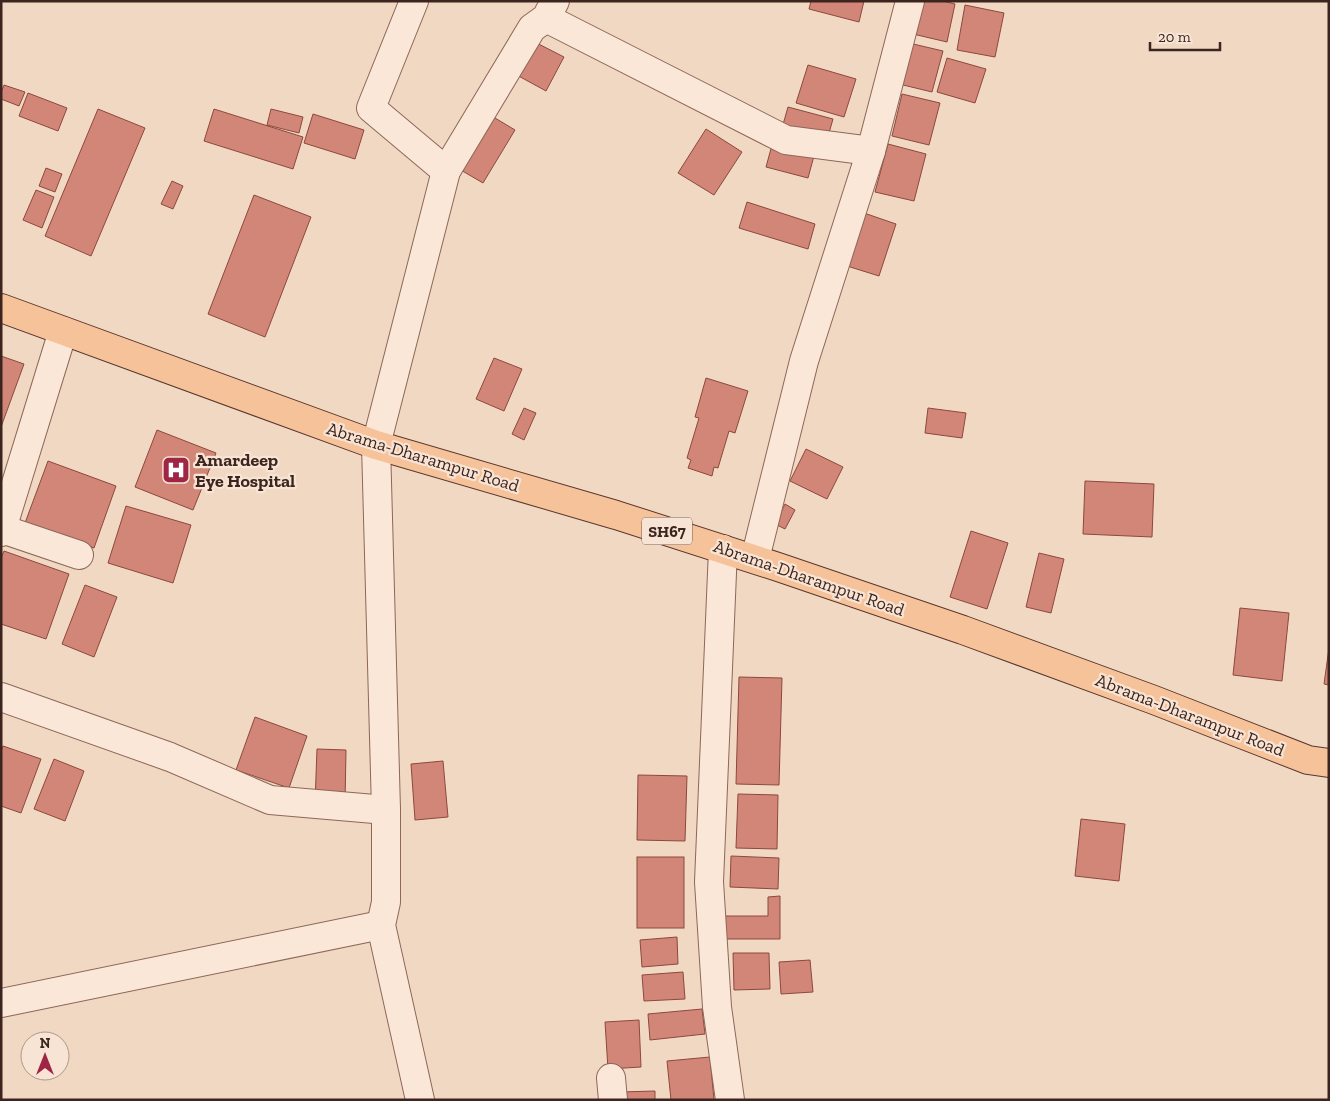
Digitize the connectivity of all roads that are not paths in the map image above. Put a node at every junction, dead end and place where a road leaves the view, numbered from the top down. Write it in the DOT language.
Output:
graph roads {
  1 [pos="414,1"];
  2 [pos="910,1"];
  3 [pos="550,10"];
  4 [pos="871,151"];
  5 [pos="446,171"];
  6 [pos="1,308"];
  7 [pos="63,331"];
  8 [pos="376,445"];
  9 [pos="2,531"];
  10 [pos="723,549"];
  11 [pos="79,555"];
  12 [pos="755,559"];
  13 [pos="1,697"];
  14 [pos="1329,763"];
  15 [pos="386,810"];
  16 [pos="380,925"];
  17 [pos="1,1003"];
  18 [pos="420,1100"];
  19 [pos="730,1100"];
  1 -- 5 [label="street"];
  2 -- 4 [label="street"];
  3 -- 4 [label="street"];
  3 -- 5 [label="street"];
  4 -- 12 [label="street"];
  5 -- 8 [label="street"];
  6 -- 7 [label="main road, Abrama-Dharampur Road / SH67"];
  7 -- 8 [label="main road, Abrama-Dharampur Road / SH67"];
  7 -- 9 [label="street"];
  8 -- 10 [label="main road, Abrama-Dharampur Road / SH67"];
  8 -- 15 [label="street"];
  9 -- 11 [label="street"];
  10 -- 12 [label="main road, Abrama-Dharampur Road / SH67"];
  10 -- 19 [label="street"];
  12 -- 14 [label="main road, Abrama-Dharampur Road / SH67"];
  13 -- 15 [label="street"];
  15 -- 16 [label="street"];
  16 -- 17 [label="street"];
  16 -- 18 [label="street"];
}
